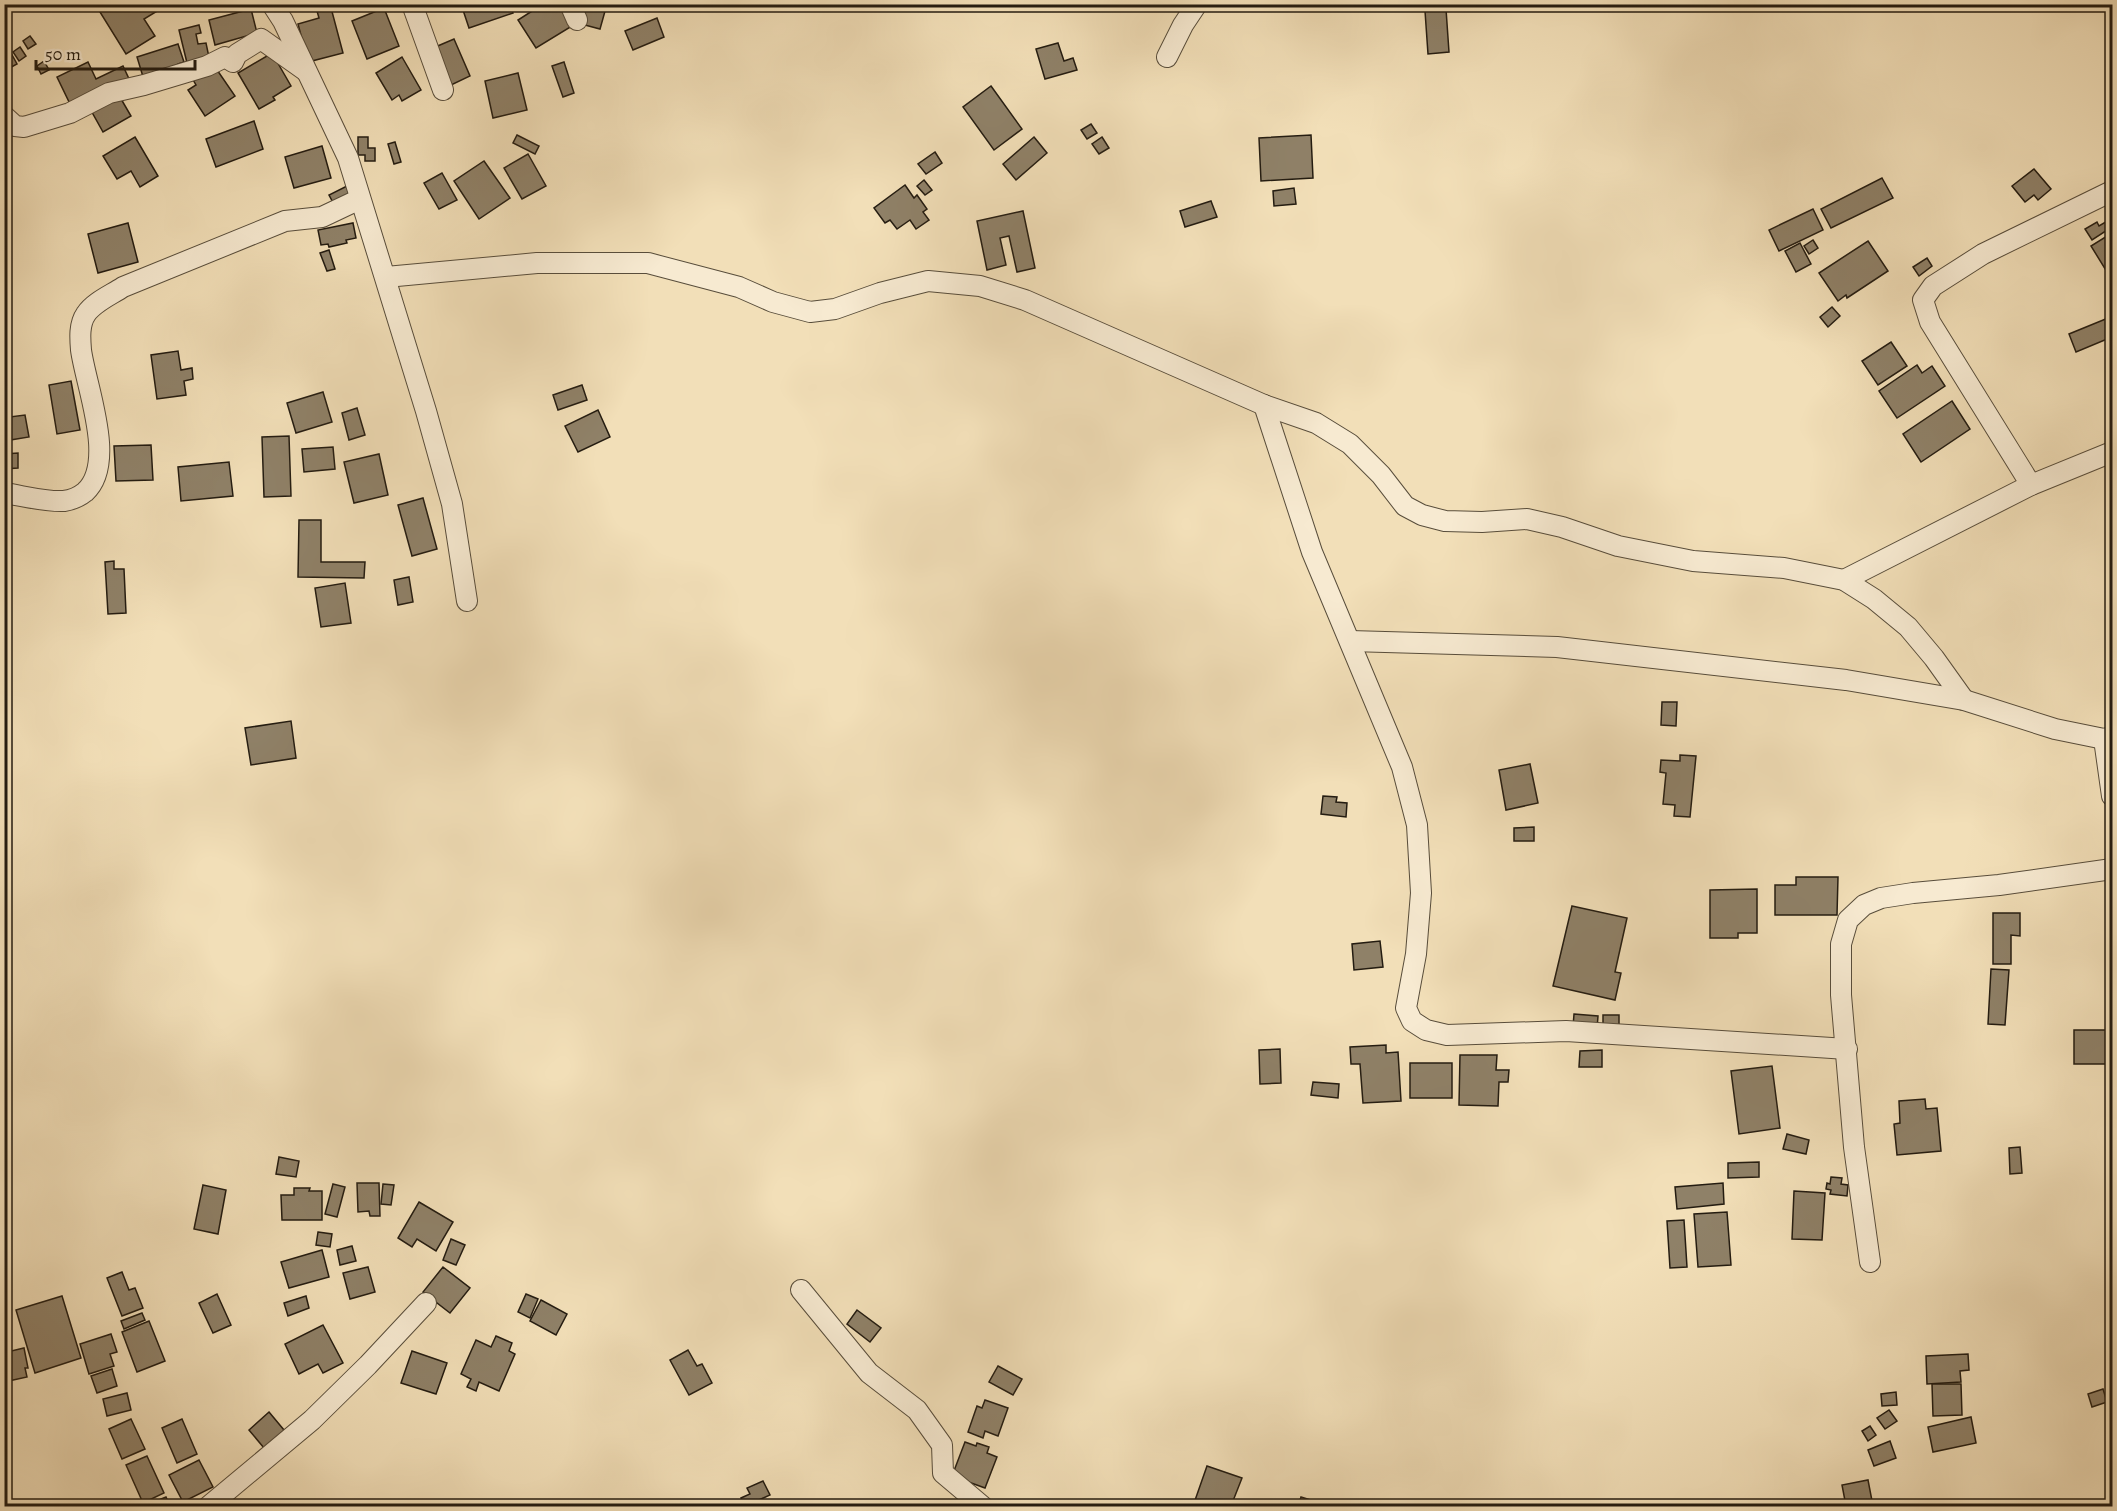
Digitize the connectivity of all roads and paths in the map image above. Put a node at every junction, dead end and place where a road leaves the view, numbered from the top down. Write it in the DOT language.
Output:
graph roads {
  1 [pos="272,4"];
  2 [pos="1197,4"];
  3 [pos="412,5"];
  4 [pos="1167,57"];
  5 [pos="308,72"];
  6 [pos="443,90"];
  7 [pos="4,116"];
  8 [pos="2112,191"];
  9 [pos="360,199"];
  10 [pos="386,278"];
  11 [pos="1264,405"];
  12 [pos="2112,452"];
  13 [pos="2031,485"];
  14 [pos="4,493"];
  15 [pos="1844,580"];
  16 [pos="467,601"];
  17 [pos="1350,641"];
  18 [pos="1964,700"];
  19 [pos="2108,738"];
  20 [pos="2112,796"];
  21 [pos="2112,868"];
  22 [pos="1847,1049"];
  23 [pos="1870,1262"];
  24 [pos="801,1290"];
  25 [pos="426,1303"];
  26 [pos="209,1506"];
  27 [pos="982,1506"];
  1 -- 5 [label="street"];
  2 -- 4 [label="street"];
  3 -- 6 [label="street"];
  5 -- 7 [label="street"];
  5 -- 9 [label="street"];
  8 -- 13 [label="street"];
  9 -- 10 [label="street"];
  9 -- 14 [label="street"];
  10 -- 11 [label="street"];
  10 -- 16 [label="street"];
  11 -- 15 [label="street"];
  11 -- 17 [label="street"];
  12 -- 13 [label="street"];
  13 -- 15 [label="street"];
  15 -- 18 [label="street"];
  17 -- 18 [label="street"];
  17 -- 22 [label="street"];
  18 -- 19 [label="street"];
  19 -- 20 [label="street"];
  21 -- 22 [label="street"];
  22 -- 23 [label="street"];
  24 -- 27 [label="street"];
  25 -- 26 [label="street"];
}
